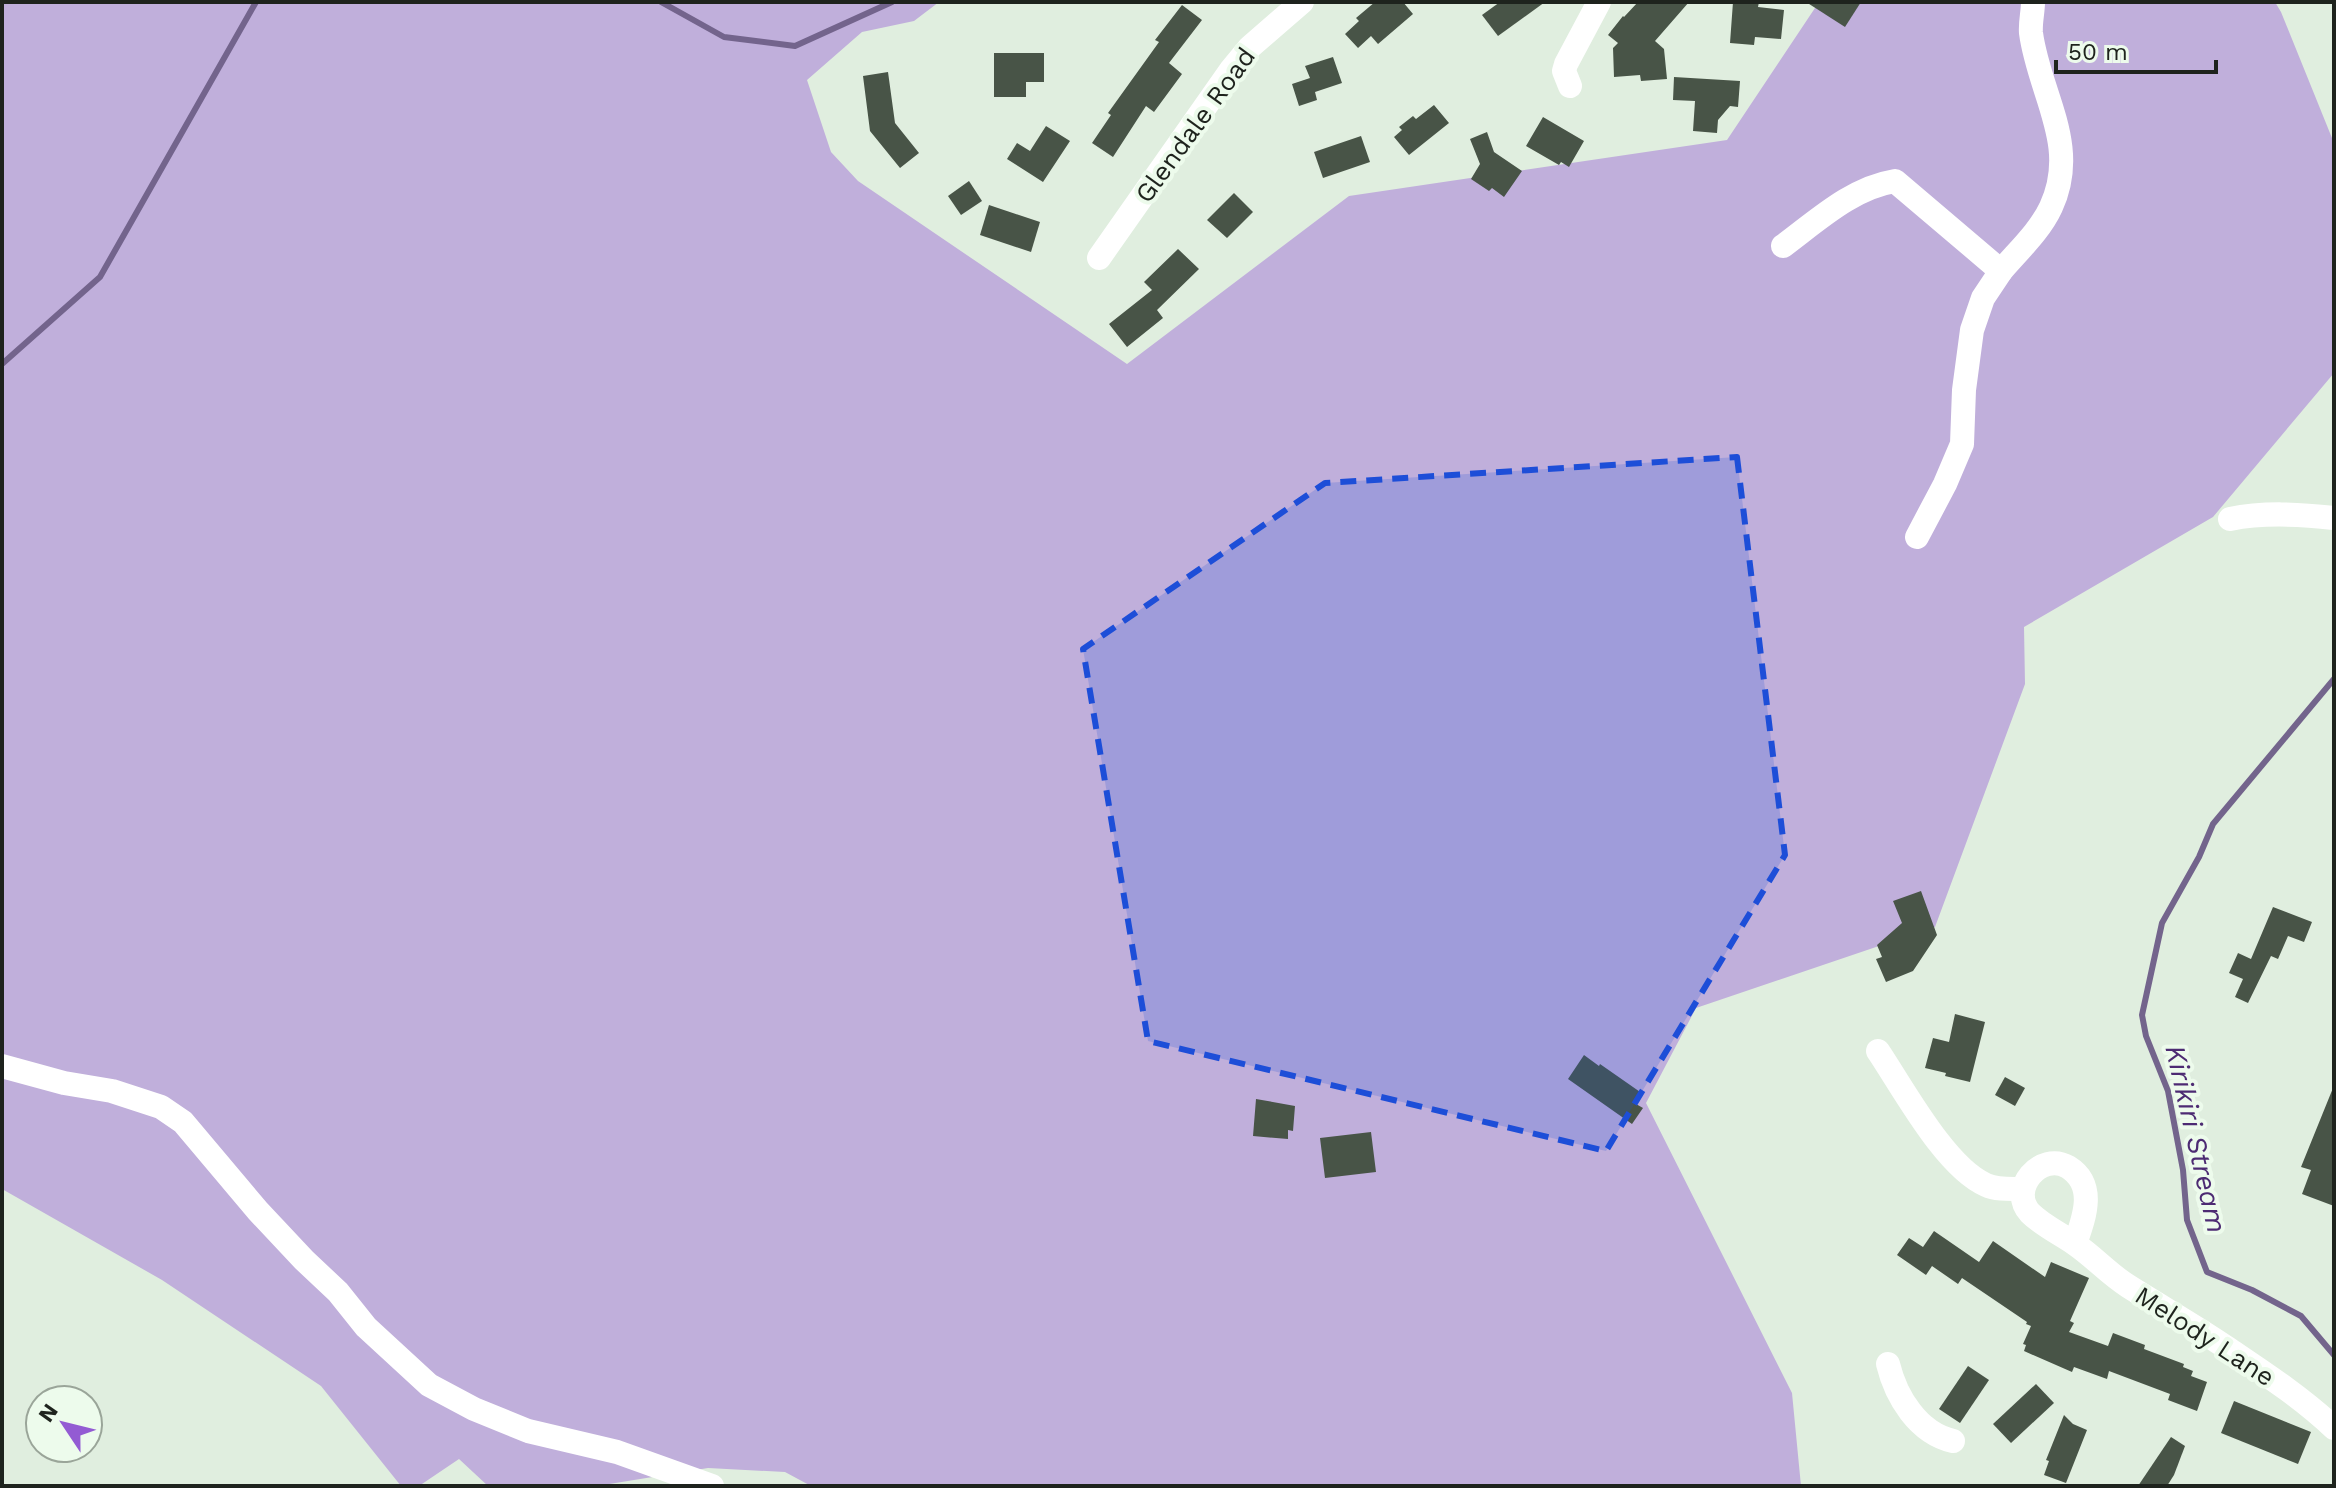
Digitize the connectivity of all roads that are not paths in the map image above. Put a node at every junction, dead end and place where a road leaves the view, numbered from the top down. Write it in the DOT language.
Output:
graph roads {
  1 [pos="1302,2"];
  2 [pos="1599,2"];
  3 [pos="2033,2"];
  4 [pos="1570,86"];
  5 [pos="1783,246"];
  6 [pos="1099,258"];
  7 [pos="2001,271"];
  8 [pos="2334,518"];
  9 [pos="2230,519"];
  10 [pos="1917,537"];
  11 [pos="1878,1051"];
  12 [pos="2,1066"];
  13 [pos="2022,1189"];
  14 [pos="2075,1244"];
  15 [pos="1888,1364"];
  16 [pos="2334,1428"];
  17 [pos="1953,1441"];
  18 [pos="712,1486"];
  1 -- 6 [label="street, Glendale Road"];
  2 -- 4 [label="street"];
  3 -- 7 [label="street"];
  5 -- 7 [label="street"];
  7 -- 10 [label="street"];
  8 -- 9 [label="street"];
  11 -- 13 [label="street"];
  12 -- 18 [label="street"];
  13 -- 14 [label="street, Melody Lane"];
  13 -- 14 [label="street"];
  14 -- 16 [label="street, Melody Lane"];
  15 -- 17 [label="street"];
}
